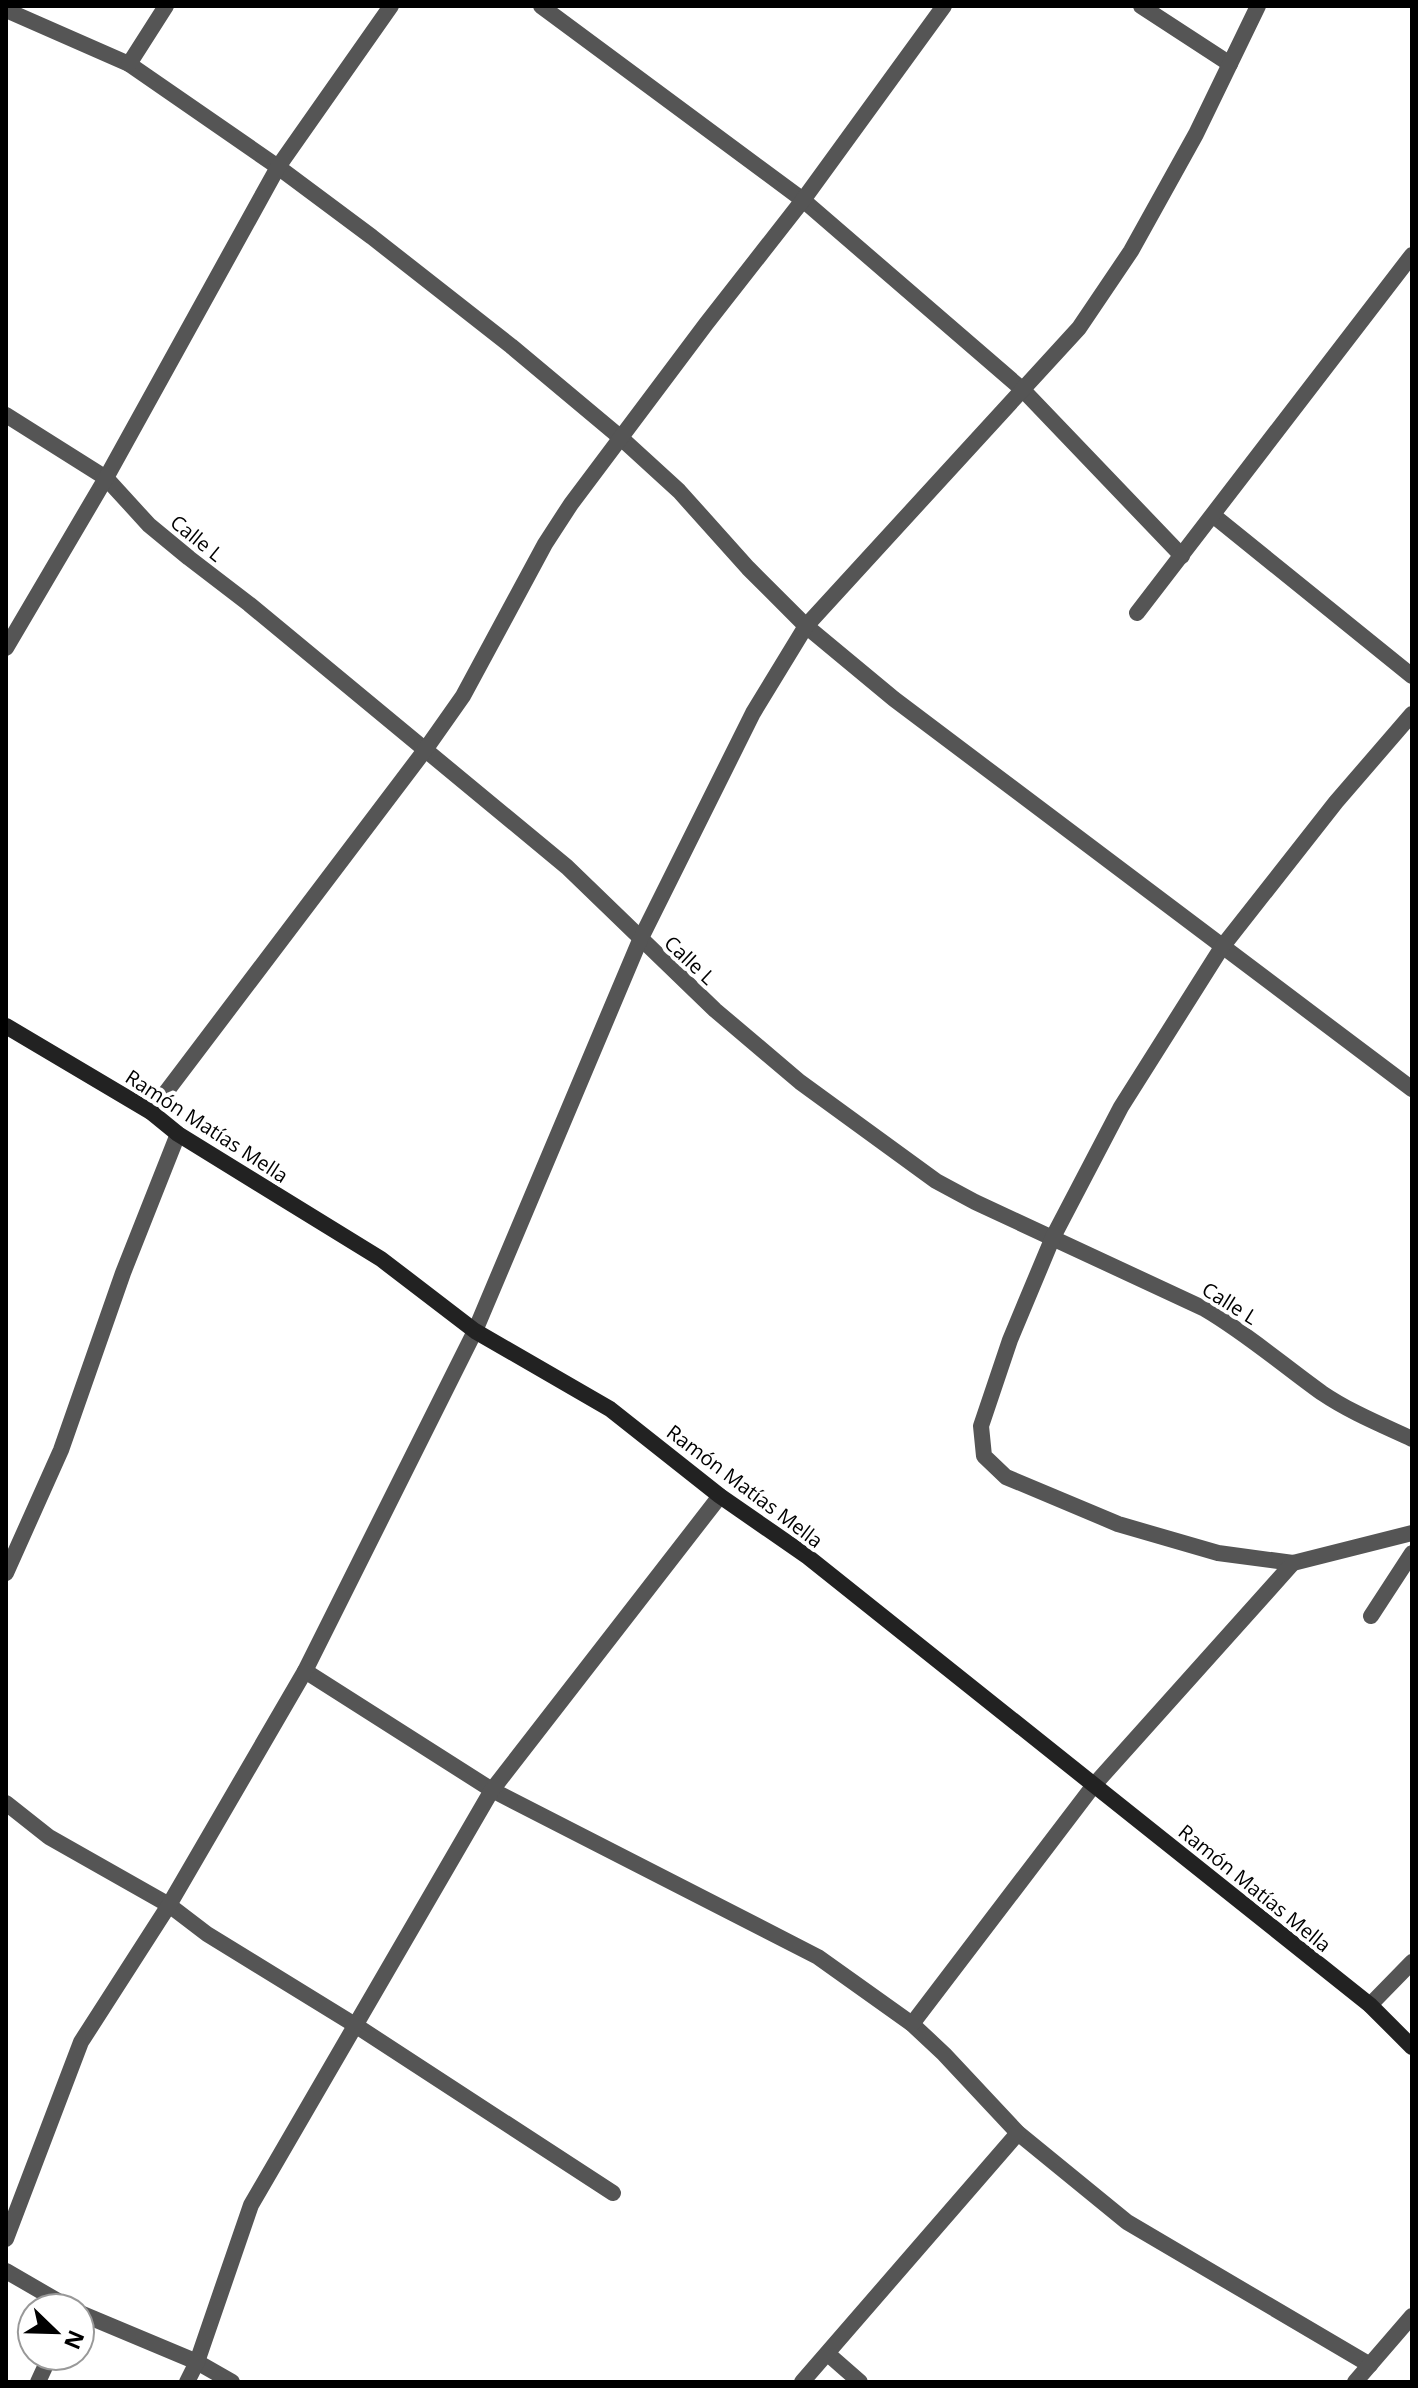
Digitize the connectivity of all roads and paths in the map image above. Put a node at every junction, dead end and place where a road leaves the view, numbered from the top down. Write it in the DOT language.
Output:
graph roads {
  1 [pos="166,6"];
  2 [pos="391,6"];
  3 [pos="541,6"];
  4 [pos="944,6"];
  5 [pos="1141,6"];
  6 [pos="1258,6"];
  7 [pos="6,10"];
  8 [pos="129,64"];
  9 [pos="1230,64"];
  10 [pos="278,167"];
  11 [pos="803,200"];
  12 [pos="1412,255"];
  13 [pos="1023,390"];
  14 [pos="6,415"];
  15 [pos="621,438"];
  16 [pos="106,478"];
  17 [pos="1214,516"];
  18 [pos="1182,556"];
  19 [pos="1137,613"];
  20 [pos="806,626"];
  21 [pos="6,648"];
  22 [pos="1412,676"];
  23 [pos="1412,714"];
  24 [pos="425,750"];
  25 [pos="640,940"];
  26 [pos="1222,947"];
  27 [pos="6,1026"];
  28 [pos="1412,1089"];
  29 [pos="151,1112"];
  30 [pos="178,1134"];
  31 [pos="1053,1237"];
  32 [pos="475,1331"];
  33 [pos="1412,1439"];
  34 [pos="720,1496"];
  35 [pos="1412,1533"];
  36 [pos="1412,1553"];
  37 [pos="1293,1563"];
  38 [pos="6,1573"];
  39 [pos="1371,1616"];
  40 [pos="305,1671"];
  41 [pos="1094,1785"];
  42 [pos="492,1790"];
  43 [pos="6,1803"];
  44 [pos="169,1905"];
  45 [pos="1412,1962"];
  46 [pos="1370,2005"];
  47 [pos="912,2024"];
  48 [pos="355,2025"];
  49 [pos="1412,2047"];
  50 [pos="1018,2133"];
  51 [pos="613,2193"];
  52 [pos="6,2239"];
  53 [pos="6,2271"];
  54 [pos="42,2292"];
  55 [pos="1412,2316"];
  56 [pos="96,2320"];
  57 [pos="828,2354"];
  58 [pos="197,2362"];
  59 [pos="1370,2365"];
  60 [pos="187,2382"];
  61 [pos="232,2382"];
  62 [pos="802,2382"];
  63 [pos="860,2382"];
  64 [pos="1355,2382"];
  1 -- 8 [label="street"];
  2 -- 10 [label="street"];
  3 -- 11 [label="street"];
  4 -- 11 [label="street"];
  5 -- 9 [label="street"];
  6 -- 9 [label="street"];
  7 -- 8 [label="street"];
  8 -- 10 [label="street"];
  9 -- 13 [label="street"];
  10 -- 15 [label="street"];
  10 -- 16 [label="street"];
  11 -- 13 [label="street"];
  11 -- 15 [label="street"];
  12 -- 17 [label="street"];
  13 -- 18 [label="street"];
  13 -- 20 [label="street"];
  14 -- 16 [label="street, Calle L"];
  15 -- 20 [label="street"];
  15 -- 24 [label="street"];
  16 -- 21 [label="street"];
  16 -- 24 [label="street, Calle L"];
  17 -- 18 [label="street"];
  17 -- 22 [label="street"];
  18 -- 19 [label="street"];
  20 -- 25 [label="street"];
  20 -- 26 [label="street"];
  23 -- 26 [label="street"];
  24 -- 25 [label="street, Calle L"];
  24 -- 29 [label="street"];
  25 -- 31 [label="street, Calle L"];
  25 -- 32 [label="street"];
  26 -- 28 [label="street"];
  26 -- 31 [label="street"];
  27 -- 29 [label="street, Ramón Matías Mella"];
  29 -- 30 [label="street, Ramón Matías Mella"];
  30 -- 32 [label="street, Ramón Matías Mella"];
  30 -- 38 [label="street"];
  31 -- 33 [label="street, Calle L"];
  31 -- 37 [label="street"];
  32 -- 34 [label="street, Ramón Matías Mella"];
  32 -- 40 [label="street"];
  34 -- 41 [label="street, Ramón Matías Mella"];
  34 -- 42 [label="street"];
  35 -- 37 [label="street"];
  36 -- 39 [label="street"];
  37 -- 41 [label="street"];
  40 -- 42 [label="street"];
  40 -- 44 [label="street"];
  41 -- 46 [label="street, Ramón Matías Mella"];
  41 -- 47 [label="street"];
  42 -- 47 [label="street"];
  42 -- 48 [label="street"];
  43 -- 44 [label="street"];
  44 -- 48 [label="street"];
  44 -- 52 [label="street"];
  45 -- 46 [label="street"];
  46 -- 49 [label="street, Ramón Matías Mella"];
  47 -- 50 [label="street"];
  48 -- 51 [label="street"];
  48 -- 58 [label="street"];
  50 -- 57 [label="street"];
  50 -- 59 [label="street"];
  53 -- 54 [label="street"];
  55 -- 59 [label="street"];
  56 -- 58 [label="street"];
  57 -- 62 [label="street"];
  57 -- 63 [label="street"];
  58 -- 60 [label="street"];
  58 -- 61 [label="street"];
  59 -- 64 [label="street"];
}
